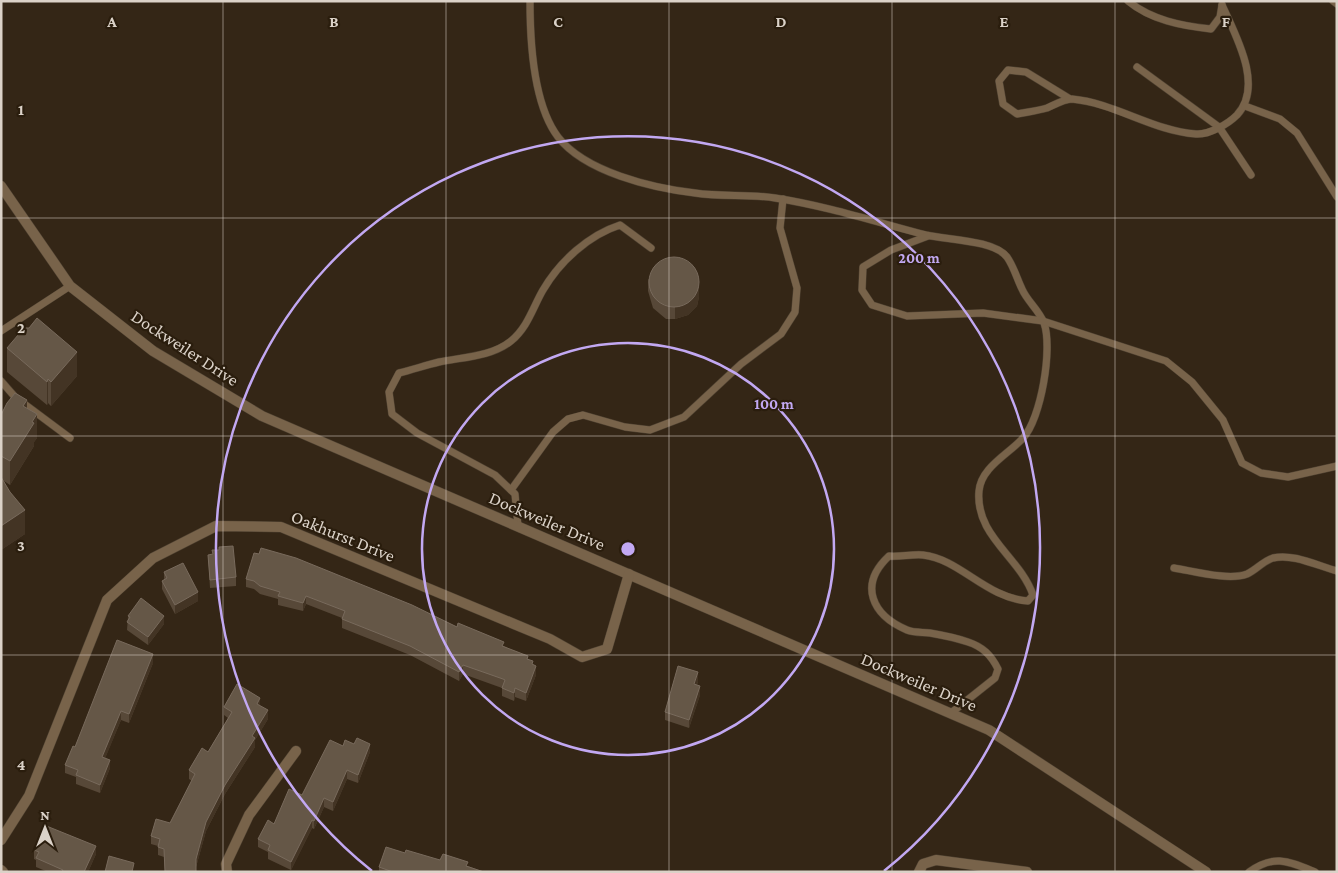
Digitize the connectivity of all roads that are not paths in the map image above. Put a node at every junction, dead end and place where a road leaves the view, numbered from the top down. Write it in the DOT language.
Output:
graph roads {
  1 [pos="530,1"];
  2 [pos="1128,1"];
  3 [pos="1333,1"];
  4 [pos="1223,3"];
  5 [pos="1337,4"];
  6 [pos="1137,67"];
  7 [pos="1070,99"];
  8 [pos="1246,106"];
  9 [pos="1219,127"];
  10 [pos="1251,175"];
  11 [pos="1,186"];
  12 [pos="1337,197"];
  13 [pos="782,199"];
  14 [pos="928,235"];
  15 [pos="650,248"];
  16 [pos="70,286"];
  17 [pos="1043,321"];
  18 [pos="1,331"];
  19 [pos="1,381"];
  20 [pos="15,397"];
  21 [pos="10,404"];
  22 [pos="70,438"];
  23 [pos="1337,466"];
  24 [pos="511,490"];
  25 [pos="518,526"];
  26 [pos="1174,568"];
  27 [pos="1337,571"];
  28 [pos="629,574"];
  29 [pos="951,713"];
  30 [pos="296,750"];
  31 [pos="1,840"];
  32 [pos="227,872"];
  33 [pos="919,872"];
  34 [pos="1027,872"];
  35 [pos="1206,872"];
  36 [pos="1249,872"];
  37 [pos="1315,872"];
  1 -- 13 [label="lane"];
  2 -- 4 [label="lane"];
  3 -- 5 [label="lane"];
  4 -- 8 [label="lane"];
  6 -- 9 [label="lane"];
  7 -- 7 [label="lane"];
  7 -- 9 [label="lane"];
  8 -- 9 [label="lane"];
  8 -- 12 [label="lane"];
  9 -- 10 [label="lane"];
  11 -- 16 [label="street, Dockweiler Drive"];
  13 -- 14 [label="lane"];
  13 -- 24 [label="lane"];
  14 -- 17 [label="lane"];
  14 -- 17 [label="lane"];
  15 -- 24 [label="lane"];
  16 -- 18 [label="lane"];
  16 -- 25 [label="street, Dockweiler Drive"];
  17 -- 23 [label="lane"];
  17 -- 29 [label="lane"];
  19 -- 20 [label="lane"];
  20 -- 21 [label="lane"];
  20 -- 22 [label="lane"];
  24 -- 25 [label="lane"];
  25 -- 28 [label="street, Dockweiler Drive"];
  26 -- 27 [label="lane"];
  28 -- 29 [label="street, Dockweiler Drive"];
  28 -- 31 [label="street, Oakhurst Drive"];
  29 -- 35 [label="street, Dockweiler Drive"];
  30 -- 32 [label="street"];
  33 -- 34 [label="street"];
  36 -- 37 [label="lane"];
}
